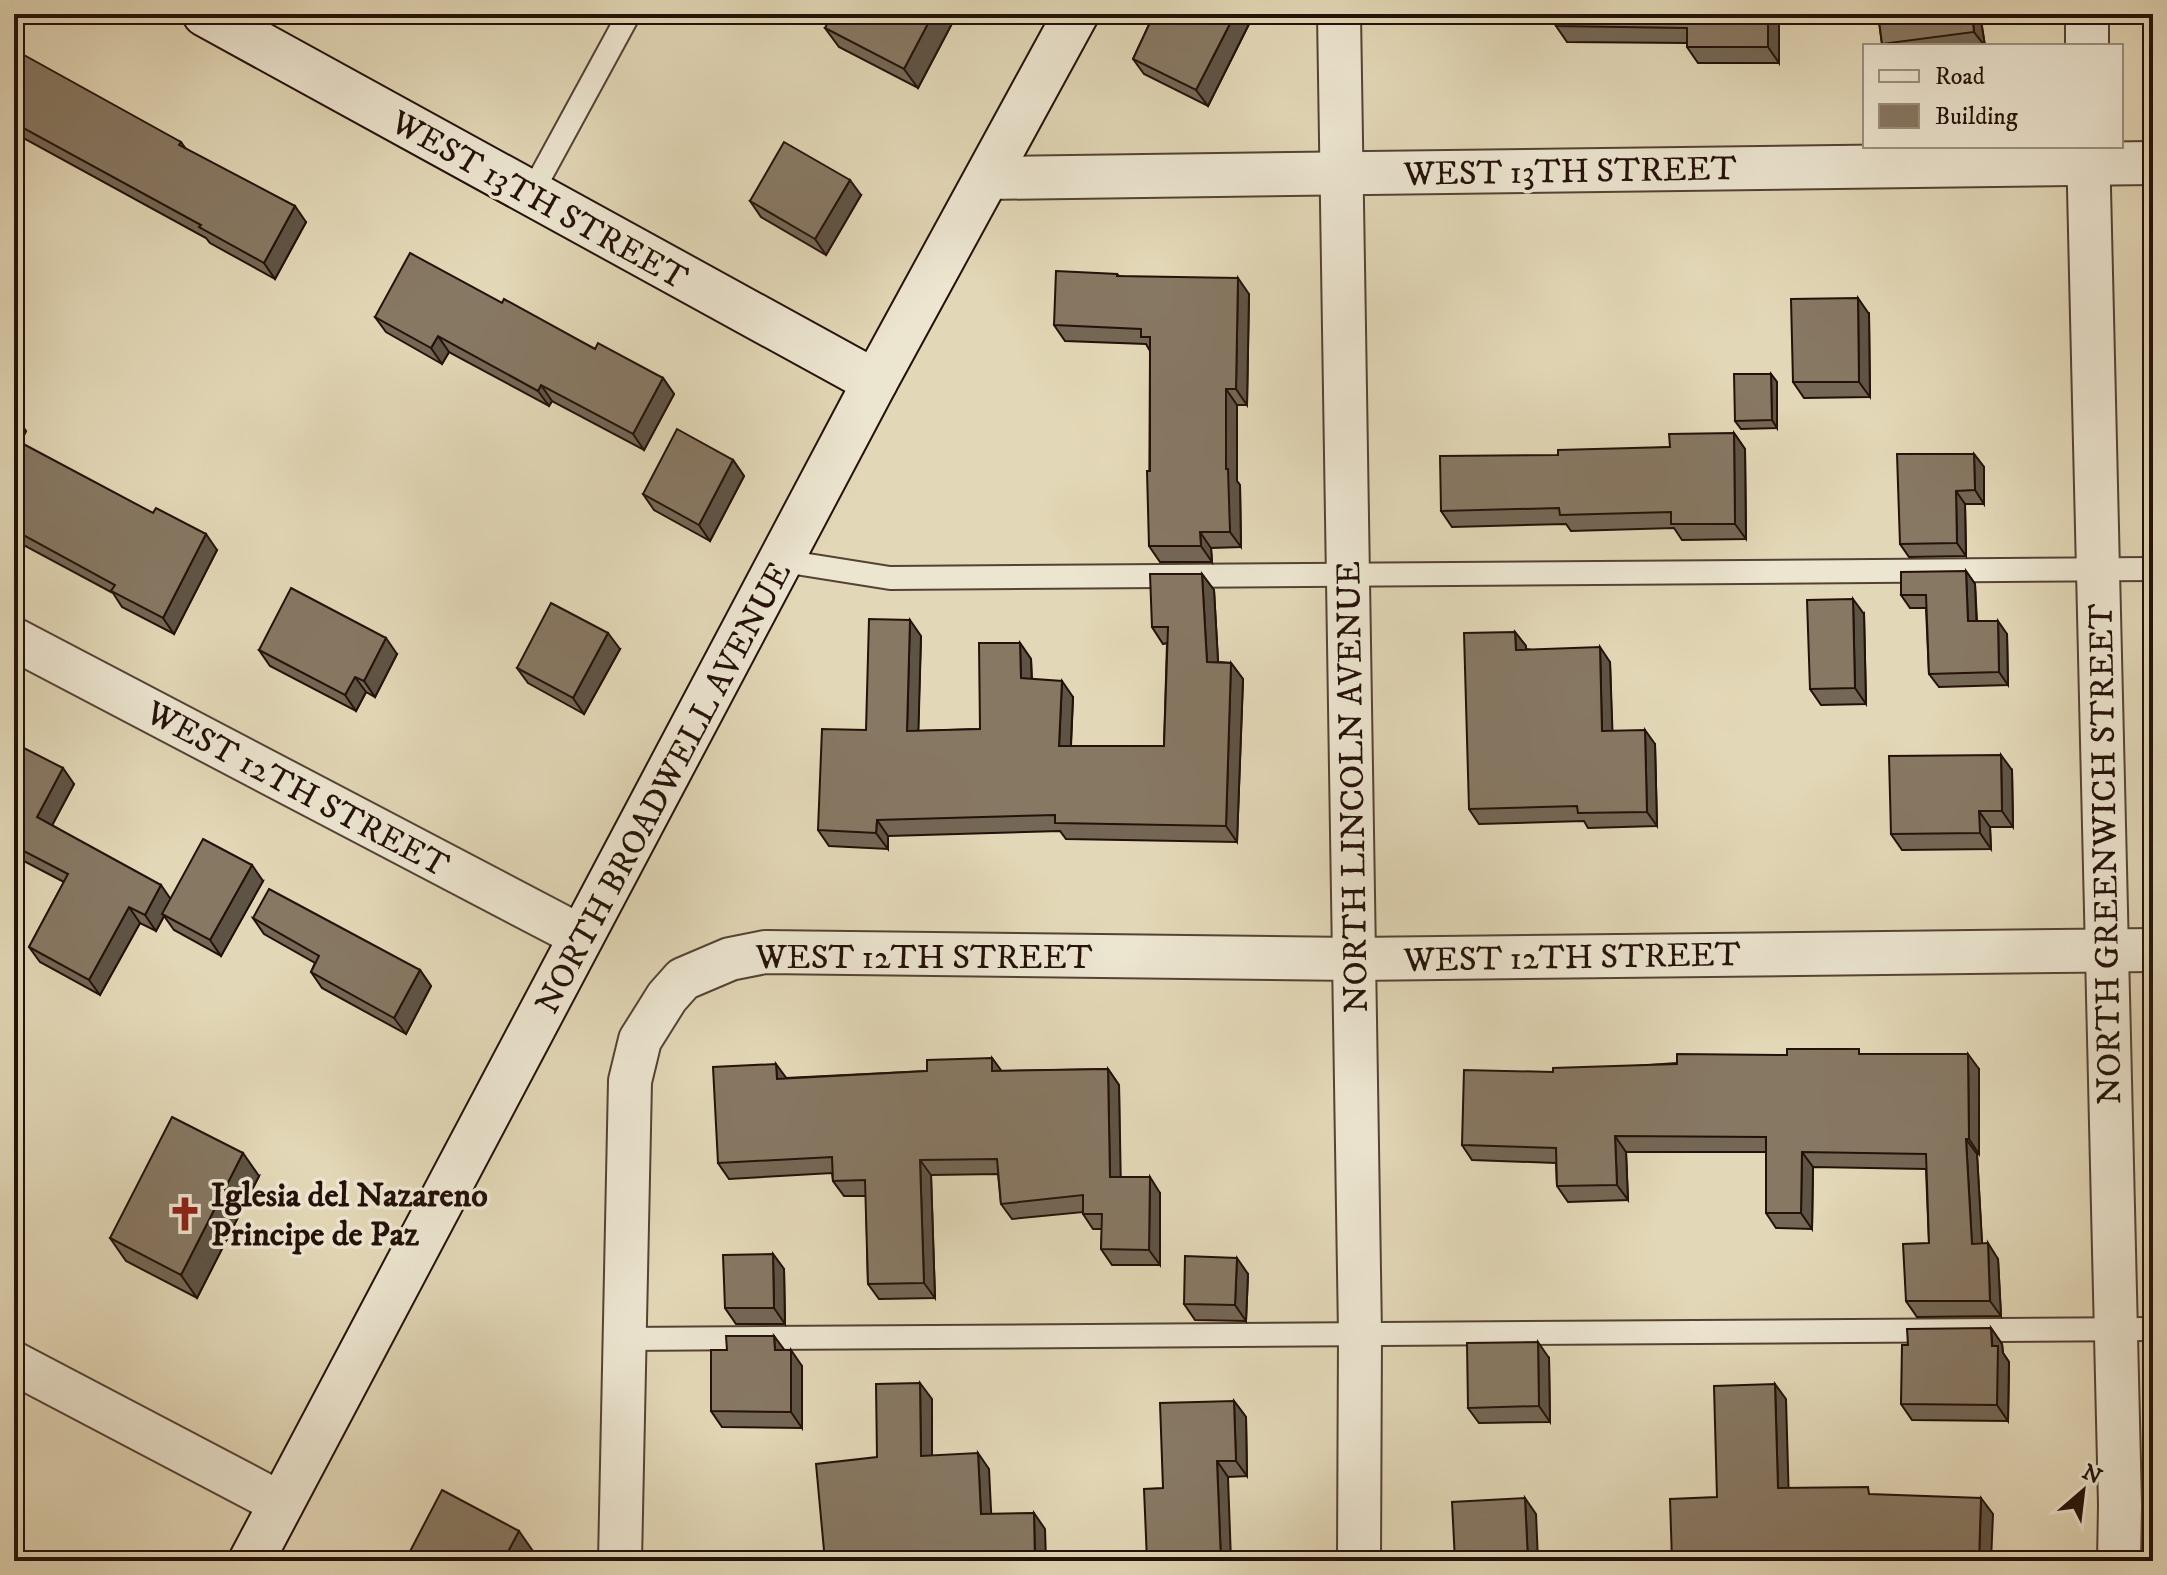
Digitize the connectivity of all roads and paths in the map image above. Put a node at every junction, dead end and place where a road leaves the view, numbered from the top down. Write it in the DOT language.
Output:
graph roads {
  1 [pos="205,14"];
  2 [pos="629,14"];
  3 [pos="1076,14"];
  4 [pos="1339,14"];
  5 [pos="2087,14"];
  6 [pos="2087,44"];
  7 [pos="2088,155"];
  8 [pos="2153,163"];
  9 [pos="1342,173"];
  10 [pos="988,178"];
  11 [pos="531,194"];
  12 [pos="875,382"];
  13 [pos="783,561"];
  14 [pos="2096,569"];
  15 [pos="2153,569"];
  16 [pos="1348,575"];
  17 [pos="14,639"];
  18 [pos="582,937"];
  19 [pos="2106,950"];
  20 [pos="2153,950"];
  21 [pos="1354,959"];
  22 [pos="2134,1329"];
  23 [pos="1360,1334"];
  24 [pos="624,1339"];
  25 [pos="14,1363"];
  26 [pos="282,1504"];
  27 [pos="251,1561"];
  28 [pos="620,1561"];
  29 [pos="1359,1561"];
  30 [pos="2119,1561"];
  1 -- 11 [label="main road, WEST 13TH STREET"];
  2 -- 11 [label="lane"];
  3 -- 10 [label="main road, NORTH BROADWELL AVENUE"];
  4 -- 9 [label="street, NORTH LINCOLN AVENUE"];
  5 -- 6 [label="street"];
  7 -- 8 [label="street, WEST 13TH STREET"];
  7 -- 9 [label="street, WEST 13TH STREET"];
  7 -- 14 [label="street, NORTH GREENWICH STREET"];
  9 -- 10 [label="street, WEST 13TH STREET"];
  9 -- 16 [label="street, NORTH LINCOLN AVENUE"];
  10 -- 12 [label="main road, NORTH BROADWELL AVENUE"];
  11 -- 12 [label="main road, WEST 13TH STREET"];
  12 -- 13 [label="main road, NORTH BROADWELL AVENUE"];
  13 -- 16 [label="lane"];
  13 -- 18 [label="main road, NORTH BROADWELL AVENUE"];
  14 -- 15 [label="lane"];
  14 -- 16 [label="lane"];
  14 -- 19 [label="street, NORTH GREENWICH STREET"];
  16 -- 21 [label="street, NORTH LINCOLN AVENUE"];
  17 -- 18 [label="street, WEST 12TH STREET"];
  18 -- 26 [label="main road, NORTH BROADWELL AVENUE"];
  19 -- 20 [label="street, WEST 12TH STREET"];
  19 -- 21 [label="street, WEST 12TH STREET"];
  19 -- 22 [label="street, NORTH GREENWICH STREET"];
  21 -- 23 [label="street, NORTH LINCOLN AVENUE"];
  21 -- 24 [label="street, WEST 12TH STREET"];
  22 -- 23 [label="lane"];
  22 -- 30 [label="street, NORTH GREENWICH STREET"];
  23 -- 24 [label="lane"];
  23 -- 29 [label="street, NORTH LINCOLN AVENUE"];
  24 -- 28 [label="street, WEST 12TH STREET"];
  25 -- 26 [label="street"];
  26 -- 27 [label="main road, NORTH BROADWELL AVENUE"];
}
